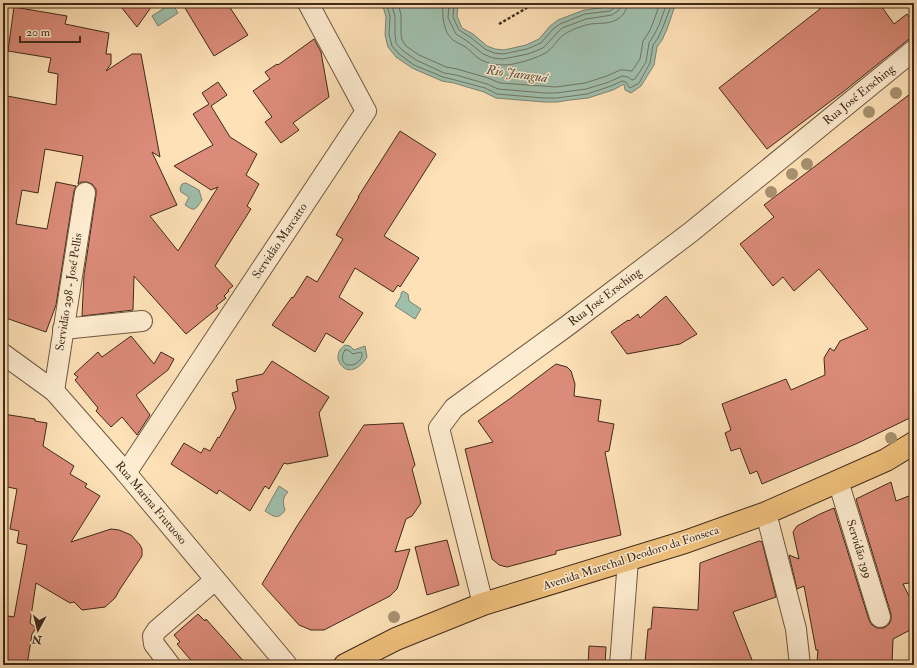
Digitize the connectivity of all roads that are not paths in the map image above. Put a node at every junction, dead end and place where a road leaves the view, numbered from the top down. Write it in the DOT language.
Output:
graph roads {
  1 [pos="308,3"];
  2 [pos="914,50"];
  3 [pos="85,193"];
  4 [pos="142,321"];
  5 [pos="63,329"];
  6 [pos="3,354"];
  7 [pos="54,392"];
  8 [pos="914,443"];
  9 [pos="126,473"];
  10 [pos="838,481"];
  11 [pos="766,513"];
  12 [pos="628,560"];
  13 [pos="216,580"];
  14 [pos="483,604"];
  15 [pos="880,617"];
  16 [pos="170,665"];
  17 [pos="287,665"];
  18 [pos="345,665"];
  19 [pos="620,665"];
  20 [pos="800,665"];
  1 -- 9 [label="street, Servidão Marcatto"];
  2 -- 14 [label="street, Rua José Ersching"];
  3 -- 5 [label="street, Servidão 298 - José Pellis"];
  4 -- 5 [label="street"];
  5 -- 7 [label="street, Servidão 298 - José Pellis"];
  6 -- 7 [label="street, Rua Marina Frutuoso"];
  7 -- 9 [label="street, Rua Marina Frutuoso"];
  8 -- 10 [label="main road, Avenida Marechal Deodoro da Fonseca"];
  9 -- 13 [label="street, Rua Marina Frutuoso"];
  10 -- 11 [label="main road, Avenida Marechal Deodoro da Fonseca"];
  10 -- 15 [label="street, Servidão 399"];
  11 -- 12 [label="main road, Avenida Marechal Deodoro da Fonseca"];
  11 -- 20 [label="street"];
  12 -- 14 [label="main road, Avenida Marechal Deodoro da Fonseca"];
  12 -- 19 [label="street"];
  13 -- 16 [label="street"];
  13 -- 17 [label="street, Rua Marina Frutuoso"];
  14 -- 18 [label="main road, Avenida Marechal Deodoro da Fonseca"];
}
